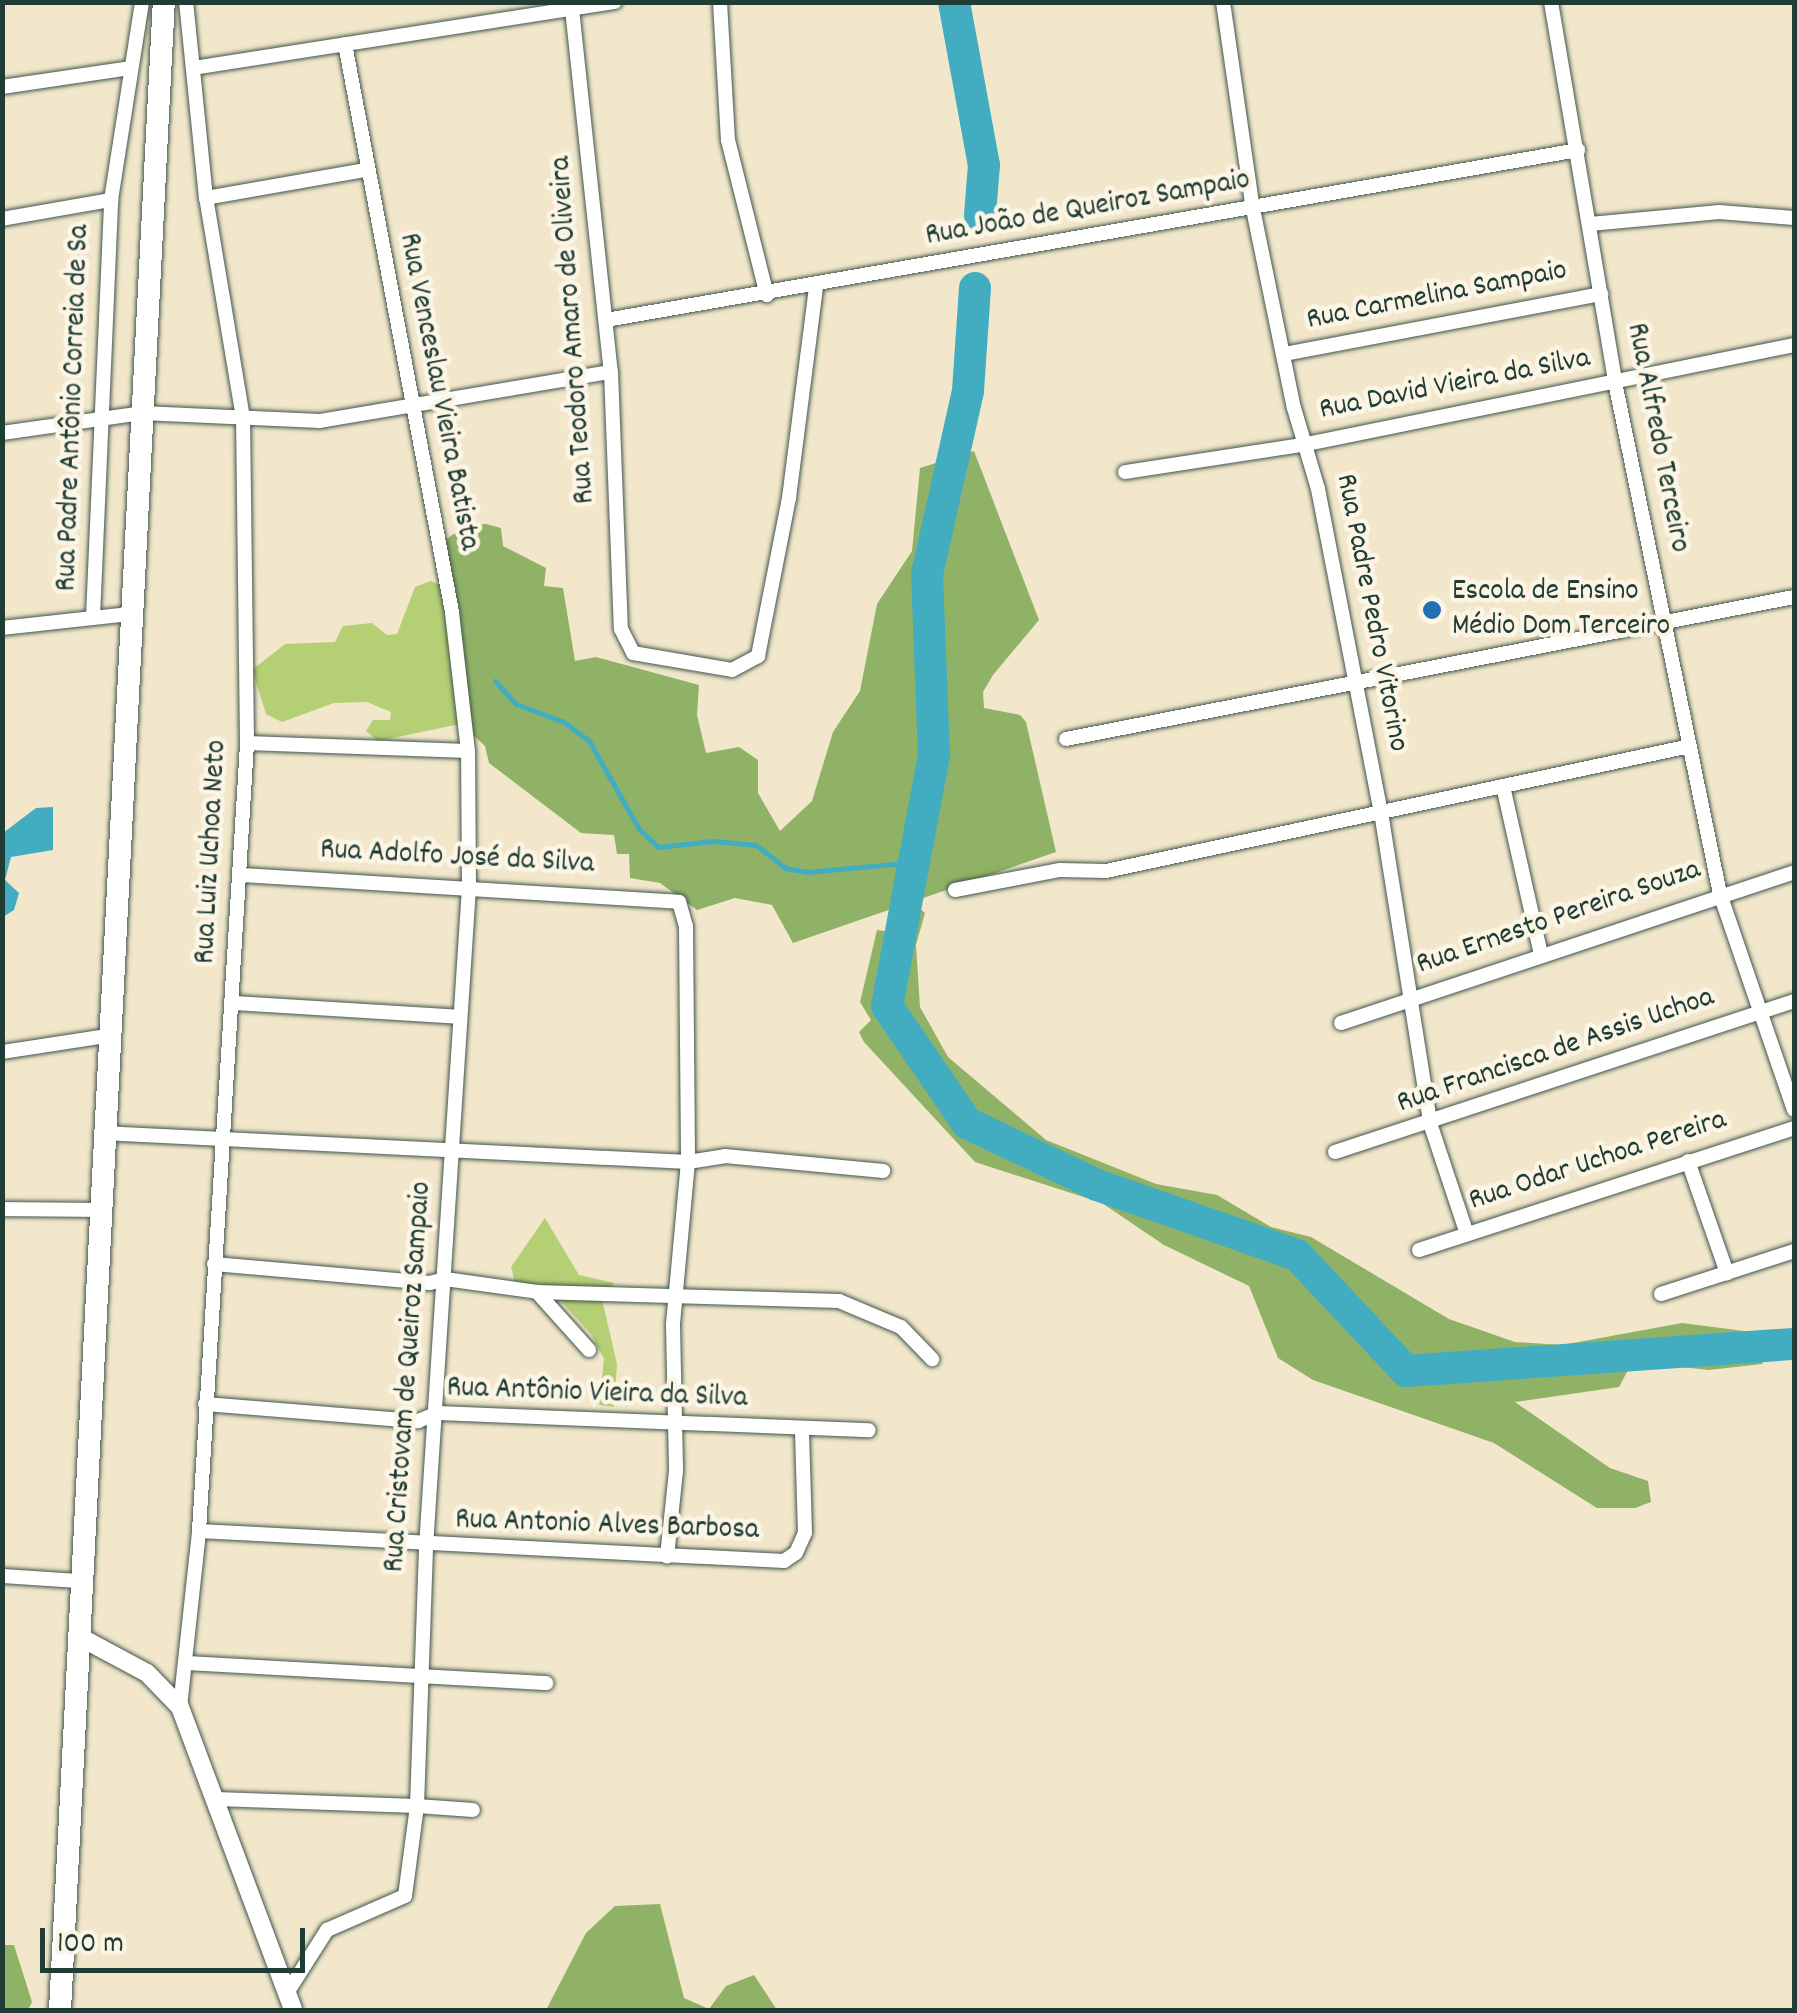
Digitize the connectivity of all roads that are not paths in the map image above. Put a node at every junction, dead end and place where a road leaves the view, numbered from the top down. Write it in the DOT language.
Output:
graph roads {
  1 [pos="142,2"];
  2 [pos="164,2"];
  3 [pos="186,2"];
  4 [pos="615,2"];
  5 [pos="720,2"];
  6 [pos="1223,2"];
  7 [pos="1551,2"];
  8 [pos="591,4"];
  9 [pos="572,9"];
  10 [pos="345,44"];
  11 [pos="130,68"];
  12 [pos="193,68"];
  13 [pos="2,86"];
  14 [pos="1578,150"];
  15 [pos="366,170"];
  16 [pos="206,198"];
  17 [pos="111,200"];
  18 [pos="1253,209"];
  19 [pos="1794,218"];
  20 [pos="2,219"];
  21 [pos="1590,224"];
  22 [pos="816,288"];
  23 [pos="1601,294"];
  24 [pos="767,295"];
  25 [pos="606,320"];
  26 [pos="1794,345"];
  27 [pos="1284,354"];
  28 [pos="610,372"];
  29 [pos="1615,382"];
  30 [pos="410,406"];
  31 [pos="142,413"];
  32 [pos="106,416"];
  33 [pos="243,418"];
  34 [pos="2,434"];
  35 [pos="1307,444"];
  36 [pos="1125,472"];
  37 [pos="1794,596"];
  38 [pos="129,614"];
  39 [pos="93,617"];
  40 [pos="1664,623"];
  41 [pos="2,628"];
  42 [pos="1356,682"];
  43 [pos="1066,739"];
  44 [pos="248,742"];
  45 [pos="1690,746"];
  46 [pos="468,751"];
  47 [pos="1503,786"];
  48 [pos="1382,812"];
  49 [pos="1794,872"];
  50 [pos="241,875"];
  51 [pos="469,887"];
  52 [pos="954,890"];
  53 [pos="1720,894"];
  54 [pos="1541,954"];
  55 [pos="1412,998"];
  56 [pos="1794,1001"];
  57 [pos="234,1003"];
  58 [pos="1756,1013"];
  59 [pos="460,1017"];
  60 [pos="1341,1023"];
  61 [pos="107,1036"];
  62 [pos="2,1052"];
  63 [pos="1794,1110"];
  64 [pos="1431,1126"];
  65 [pos="1794,1128"];
  66 [pos="102,1133"];
  67 [pos="221,1141"];
  68 [pos="452,1146"];
  69 [pos="1335,1152"];
  70 [pos="1688,1161"];
  71 [pos="688,1162"];
  72 [pos="883,1171"];
  73 [pos="2,1209"];
  74 [pos="100,1210"];
  75 [pos="1467,1234"];
  76 [pos="1419,1250"];
  77 [pos="1794,1251"];
  78 [pos="214,1264"];
  79 [pos="1727,1273"];
  80 [pos="444,1279"];
  81 [pos="537,1292"];
  82 [pos="1661,1294"];
  83 [pos="676,1295"];
  84 [pos="588,1350"];
  85 [pos="932,1360"];
  86 [pos="205,1404"];
  87 [pos="438,1413"];
  88 [pos="674,1426"];
  89 [pos="802,1429"];
  90 [pos="869,1430"];
  91 [pos="198,1531"];
  92 [pos="426,1547"];
  93 [pos="666,1557"];
  94 [pos="2,1576"];
  95 [pos="79,1580"];
  96 [pos="78,1636"];
  97 [pos="185,1663"];
  98 [pos="420,1676"];
  99 [pos="546,1683"];
  100 [pos="180,1706"];
  101 [pos="216,1799"];
  102 [pos="417,1806"];
  103 [pos="473,1810"];
  104 [pos="290,2002"];
  105 [pos="60,2010"];
  1 -- 11 [label="street, Rua Padre Antônio Correia de Sa"];
  2 -- 31 [label="main road"];
  3 -- 12 [label="street, Rua Luiz Uchoa Neto"];
  4 -- 8 [label="street"];
  5 -- 24 [label="street"];
  6 -- 18 [label="street, Rua Padre Pedro Vitorino"];
  7 -- 14 [label="street, Rua Alfredo Terceiro"];
  8 -- 9 [label="street"];
  9 -- 10 [label="street"];
  9 -- 25 [label="street, Rua Teodoro Amaro de Oliveira"];
  10 -- 12 [label="street"];
  10 -- 15 [label="street, Rua Venceslau Vieira Batista"];
  11 -- 13 [label="street"];
  11 -- 17 [label="street, Rua Padre Antônio Correia de Sa"];
  12 -- 16 [label="street, Rua Luiz Uchoa Neto"];
  14 -- 18 [label="street, Rua João de Queiroz Sampaio"];
  14 -- 21 [label="street, Rua Alfredo Terceiro"];
  15 -- 16 [label="street"];
  15 -- 30 [label="street, Rua Venceslau Vieira Batista"];
  16 -- 33 [label="street, Rua Luiz Uchoa Neto"];
  17 -- 20 [label="street"];
  17 -- 32 [label="street, Rua Padre Antônio Correia de Sa"];
  18 -- 22 [label="street, Rua João de Queiroz Sampaio"];
  18 -- 27 [label="street, Rua Padre Pedro Vitorino"];
  19 -- 21 [label="street, Rua Carmelina Sampaio"];
  21 -- 23 [label="street, Rua Alfredo Terceiro"];
  22 -- 24 [label="street, Rua João de Queiroz Sampaio"];
  22 -- 28 [label="street, Rua Teodoro Amaro de Oliveira"];
  23 -- 27 [label="street, Rua Carmelina Sampaio"];
  23 -- 29 [label="street, Rua Alfredo Terceiro"];
  24 -- 25 [label="street, Rua João de Queiroz Sampaio"];
  25 -- 28 [label="street, Rua Teodoro Amaro de Oliveira"];
  26 -- 29 [label="street, Rua David Vieira da Silva"];
  27 -- 35 [label="street, Rua Padre Pedro Vitorino"];
  28 -- 30 [label="street"];
  29 -- 35 [label="street, Rua David Vieira da Silva"];
  29 -- 40 [label="street, Rua Alfredo Terceiro"];
  30 -- 33 [label="street"];
  30 -- 46 [label="street, Rua Venceslau Vieira Batista"];
  31 -- 32 [label="street"];
  31 -- 33 [label="street"];
  31 -- 38 [label="main road"];
  32 -- 34 [label="street"];
  32 -- 39 [label="street, Rua Padre Antônio Correia de Sa"];
  33 -- 44 [label="street, Rua Luiz Uchoa Neto"];
  35 -- 36 [label="street, Rua David Vieira da Silva"];
  35 -- 42 [label="street, Rua Padre Pedro Vitorino"];
  37 -- 40 [label="street"];
  38 -- 39 [label="street"];
  38 -- 61 [label="main road"];
  39 -- 41 [label="street"];
  40 -- 42 [label="street"];
  40 -- 45 [label="street, Rua Alfredo Terceiro"];
  42 -- 43 [label="street"];
  42 -- 48 [label="street, Rua Padre Pedro Vitorino"];
  44 -- 46 [label="street"];
  44 -- 50 [label="street, Rua Luiz Uchoa Neto"];
  45 -- 47 [label="street"];
  45 -- 53 [label="street, Rua Alfredo Terceiro"];
  46 -- 51 [label="street, Rua Cristovam de Queiroz Sampaio"];
  47 -- 48 [label="street"];
  47 -- 54 [label="street"];
  48 -- 52 [label="street"];
  48 -- 55 [label="street, Rua Padre Pedro Vitorino"];
  49 -- 53 [label="street, Rua Ernesto Pereira Souza"];
  50 -- 51 [label="street, Rua Adolfo José da Silva"];
  50 -- 57 [label="street, Rua Luiz Uchoa Neto"];
  51 -- 59 [label="street, Rua Cristovam de Queiroz Sampaio"];
  51 -- 71 [label="street, Rua Adolfo José da Silva"];
  53 -- 54 [label="street, Rua Ernesto Pereira Souza"];
  53 -- 58 [label="street, Rua Alfredo Terceiro"];
  54 -- 55 [label="street, Rua Ernesto Pereira Souza"];
  55 -- 60 [label="street, Rua Ernesto Pereira Souza"];
  55 -- 64 [label="street, Rua Padre Pedro Vitorino"];
  56 -- 58 [label="street, Rua Francisca de Assis Uchoa"];
  57 -- 59 [label="street"];
  57 -- 67 [label="street, Rua Luiz Uchoa Neto"];
  58 -- 63 [label="street, Rua Alfredo Terceiro"];
  58 -- 64 [label="street, Rua Francisca de Assis Uchoa"];
  59 -- 68 [label="street, Rua Cristovam de Queiroz Sampaio"];
  61 -- 62 [label="street"];
  61 -- 66 [label="main road"];
  64 -- 69 [label="street, Rua Francisca de Assis Uchoa"];
  64 -- 75 [label="street, Rua Padre Pedro Vitorino"];
  65 -- 70 [label="street, Rua Odar Uchoa Pereira"];
  66 -- 67 [label="street"];
  66 -- 74 [label="main road"];
  67 -- 68 [label="street"];
  67 -- 78 [label="street, Rua Luiz Uchoa Neto"];
  68 -- 71 [label="street"];
  68 -- 80 [label="street, Rua Cristovam de Queiroz Sampaio"];
  70 -- 75 [label="street, Rua Odar Uchoa Pereira"];
  70 -- 79 [label="street"];
  71 -- 72 [label="street"];
  71 -- 83 [label="street"];
  73 -- 74 [label="street"];
  74 -- 95 [label="main road"];
  75 -- 76 [label="street, Rua Odar Uchoa Pereira"];
  77 -- 79 [label="street"];
  78 -- 80 [label="street"];
  78 -- 86 [label="street, Rua Luiz Uchoa Neto"];
  79 -- 82 [label="street"];
  80 -- 81 [label="street"];
  80 -- 87 [label="street, Rua Cristovam de Queiroz Sampaio"];
  81 -- 83 [label="street"];
  81 -- 84 [label="street"];
  83 -- 85 [label="street"];
  83 -- 88 [label="street"];
  86 -- 87 [label="street, Rua Antônio Vieira da Silva"];
  86 -- 91 [label="street, Rua Luiz Uchoa Neto"];
  87 -- 88 [label="street, Rua Antônio Vieira da Silva"];
  87 -- 92 [label="street, Rua Cristovam de Queiroz Sampaio"];
  88 -- 89 [label="street, Rua Antônio Vieira da Silva"];
  88 -- 93 [label="street"];
  89 -- 90 [label="street, Rua Antônio Vieira da Silva"];
  89 -- 93 [label="street, Rua Antonio Alves Barbosa"];
  91 -- 92 [label="street, Rua Antonio Alves Barbosa"];
  91 -- 97 [label="street, Rua Luiz Uchoa Neto"];
  92 -- 93 [label="street, Rua Antonio Alves Barbosa"];
  92 -- 98 [label="street, Rua Cristovam de Queiroz Sampaio"];
  94 -- 95 [label="street"];
  95 -- 96 [label="main road"];
  96 -- 100 [label="street"];
  96 -- 105 [label="main road"];
  97 -- 98 [label="street"];
  97 -- 100 [label="street, Rua Luiz Uchoa Neto"];
  98 -- 99 [label="street"];
  98 -- 102 [label="street, Rua Cristovam de Queiroz Sampaio"];
  100 -- 101 [label="street"];
  101 -- 102 [label="street"];
  101 -- 104 [label="street"];
  102 -- 103 [label="street"];
  102 -- 104 [label="street, Rua Cristovam de Queiroz Sampaio"];
}
